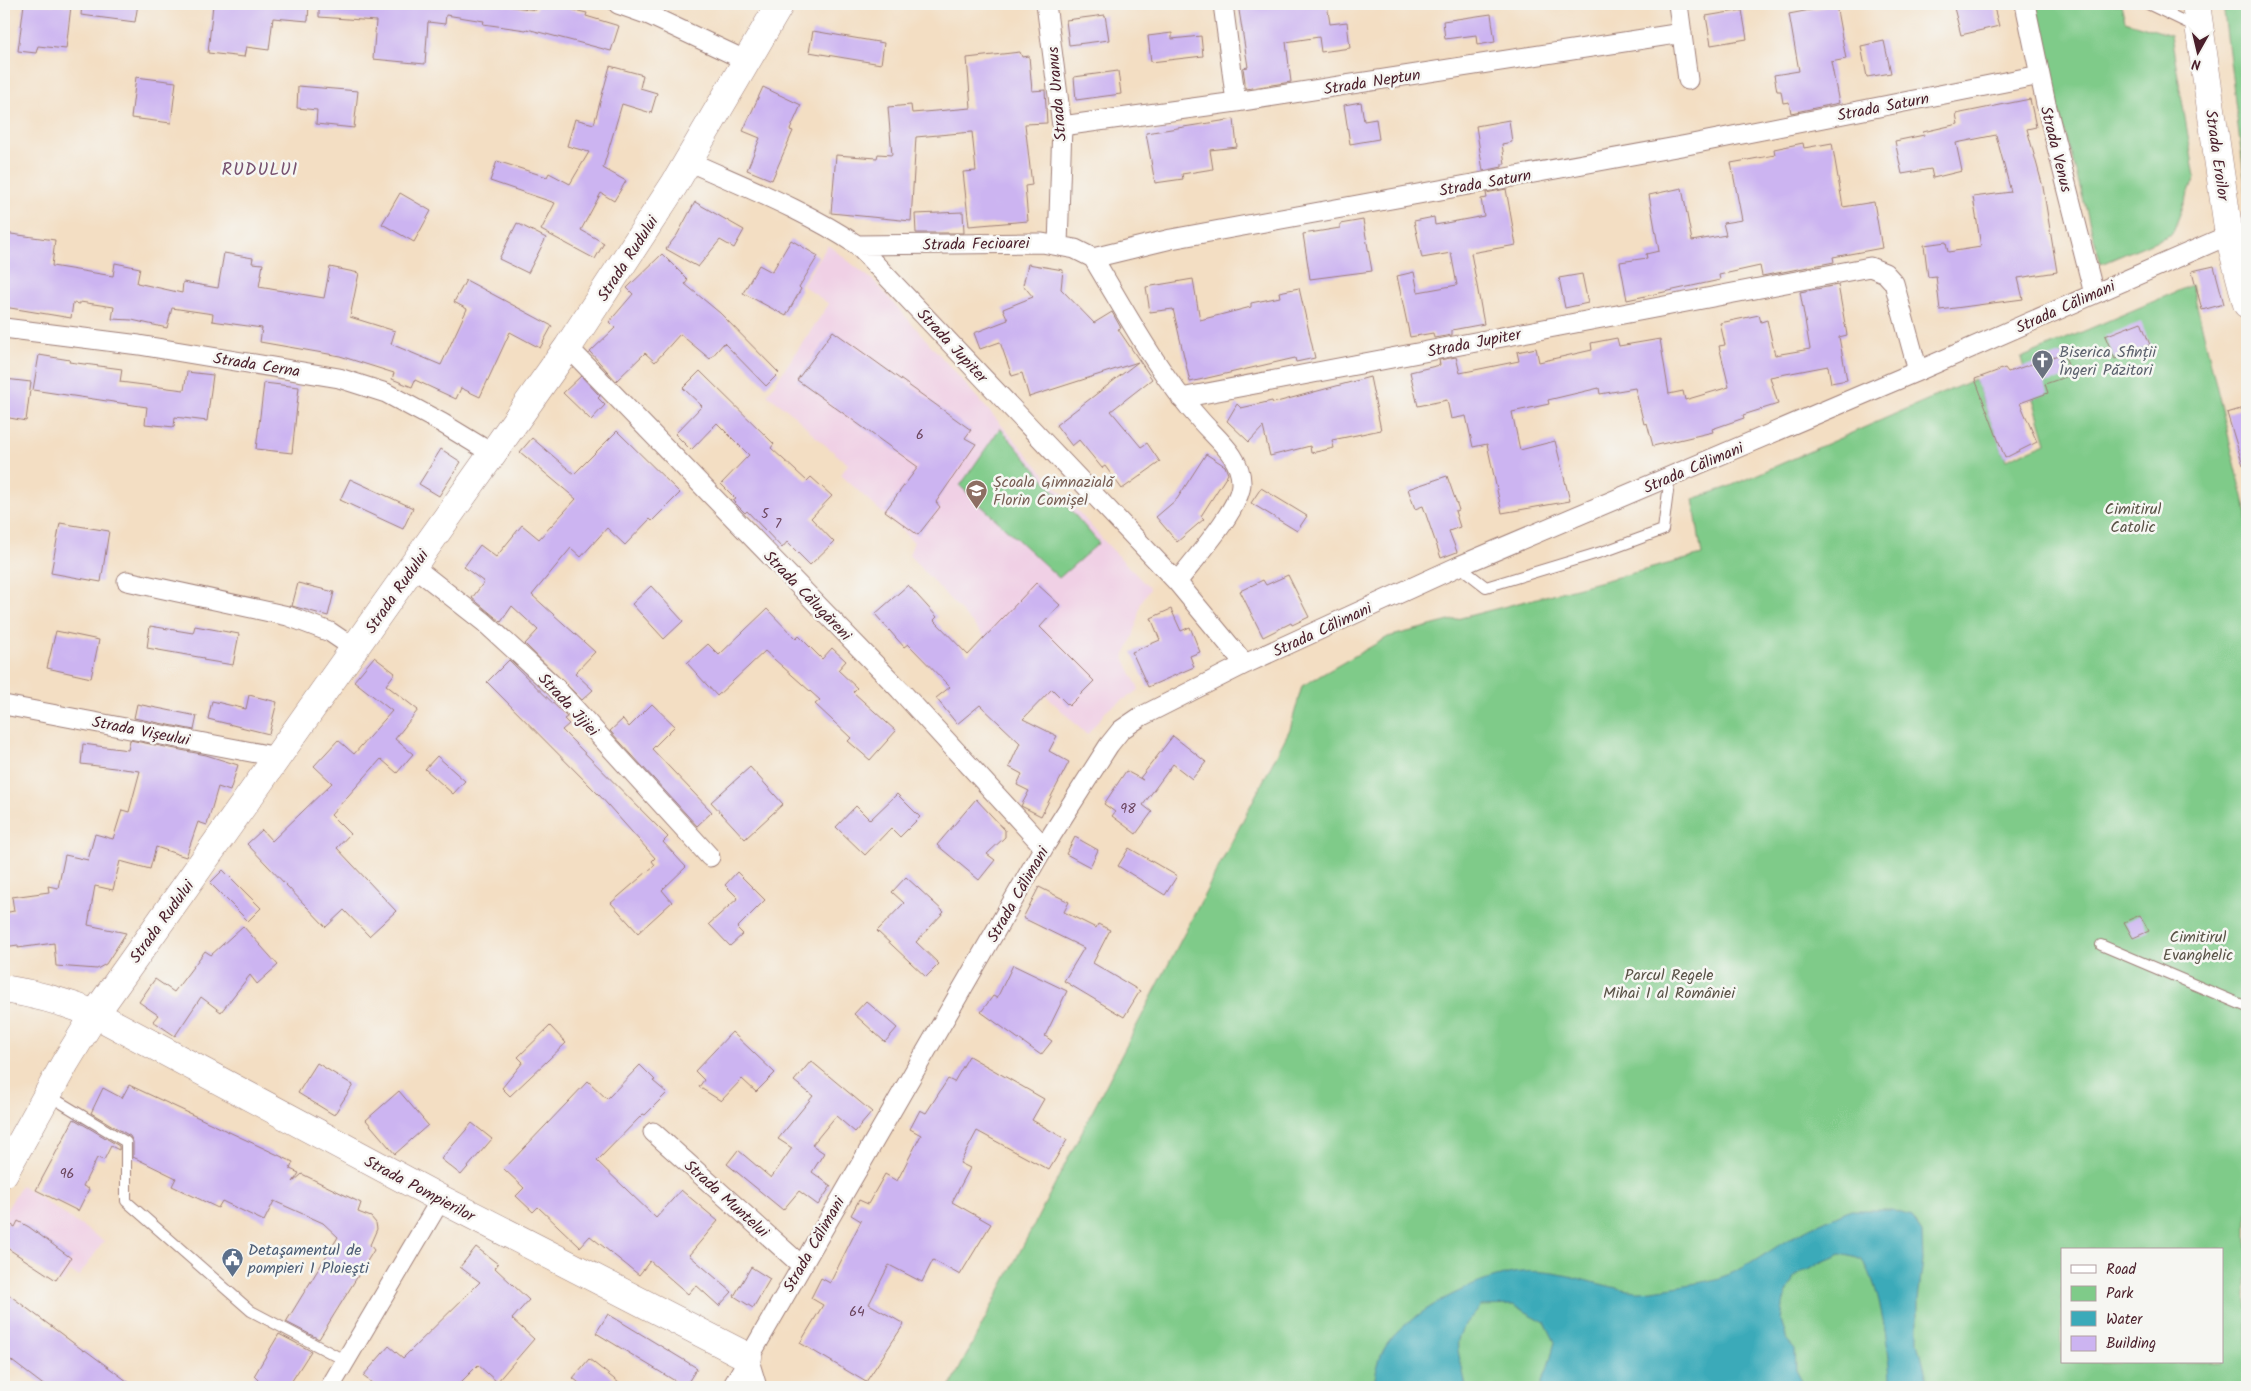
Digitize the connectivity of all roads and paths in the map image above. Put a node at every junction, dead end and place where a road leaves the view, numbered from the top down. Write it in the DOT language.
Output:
graph roads {
  1 [pos="618,4"];
  2 [pos="780,4"];
  3 [pos="1046,4"];
  4 [pos="1223,4"];
  5 [pos="1678,4"];
  6 [pos="2025,4"];
  7 [pos="2148,4"];
  8 [pos="2198,16"];
  9 [pos="1682,33"];
  10 [pos="747,61"];
  11 [pos="2040,75"];
  12 [pos="1688,80"];
  13 [pos="1236,102"];
  14 [pos="1062,126"];
  15 [pos="688,161"];
  16 [pos="2230,235"];
  17 [pos="857,245"];
  18 [pos="1058,245"];
  19 [pos="1093,258"];
  20 [pos="2094,294"];
  21 [pos="2247,304"];
  22 [pos="4,328"];
  23 [pos="568,347"];
  24 [pos="1918,371"];
  25 [pos="1180,398"];
  26 [pos="493,454"];
  27 [pos="1670,476"];
  28 [pos="1459,566"];
  29 [pos="414,567"];
  30 [pos="127,581"];
  31 [pos="1177,582"];
  32 [pos="355,649"];
  33 [pos="1245,664"];
  34 [pos="4,705"];
  35 [pos="278,757"];
  36 [pos="1044,847"];
  37 [pos="710,857"];
  38 [pos="2101,945"];
  39 [pos="4,989"];
  40 [pos="2247,1007"];
  41 [pos="95,1014"];
  42 [pos="47,1094"];
  43 [pos="653,1132"];
  44 [pos="4,1173"];
  45 [pos="441,1199"];
  46 [pos="801,1264"];
  47 [pos="748,1357"];
  48 [pos="346,1361"];
  49 [pos="330,1387"];
  50 [pos="732,1387"];
  51 [pos="757,1387"];
  1 -- 10 [label="street"];
  2 -- 10 [label="main road, Strada Rudului"];
  3 -- 14 [label="street, Strada Uranus"];
  4 -- 13 [label="street"];
  5 -- 9 [label="street"];
  6 -- 11 [label="street, Strada Venus"];
  7 -- 8 [label="lane"];
  8 -- 16 [label="main road, Strada Eroilor"];
  9 -- 12 [label="street"];
  9 -- 13 [label="street, Strada Neptun"];
  10 -- 15 [label="main road, Strada Rudului"];
  11 -- 19 [label="street, Strada Saturn"];
  11 -- 20 [label="street, Strada Venus"];
  13 -- 14 [label="street, Strada Neptun"];
  14 -- 18 [label="street, Strada Uranus"];
  15 -- 17 [label="street, Strada Jupiter"];
  15 -- 23 [label="main road, Strada Rudului"];
  16 -- 20 [label="street, Strada Călimani"];
  16 -- 21 [label="main road, Strada Eroilor"];
  17 -- 18 [label="street, Strada Fecioarei"];
  17 -- 31 [label="street, Strada Jupiter"];
  18 -- 19 [label="street, Strada Fecioarei"];
  19 -- 25 [label="street"];
  20 -- 24 [label="street, Strada Călimani"];
  22 -- 26 [label="street, Strada Cerna"];
  23 -- 26 [label="main road, Strada Rudului"];
  23 -- 36 [label="street, Strada Călugăreni"];
  24 -- 25 [label="street, Strada Jupiter"];
  24 -- 27 [label="street, Strada Călimani"];
  25 -- 31 [label="street"];
  26 -- 29 [label="main road, Strada Rudului"];
  27 -- 28 [label="street, Strada Călimani"];
  27 -- 28 [label="lane"];
  28 -- 33 [label="street, Strada Călimani"];
  29 -- 32 [label="main road, Strada Rudului"];
  29 -- 37 [label="street, Strada Jijiei"];
  30 -- 32 [label="street"];
  31 -- 33 [label="street, Strada Jupiter"];
  32 -- 35 [label="main road, Strada Rudului"];
  33 -- 36 [label="street, Strada Călimani"];
  34 -- 35 [label="street, Strada Vișeului"];
  35 -- 41 [label="main road, Strada Rudului"];
  36 -- 46 [label="street, Strada Călimani"];
  38 -- 40 [label="lane"];
  39 -- 41 [label="main road, Strada Pompierilor"];
  41 -- 42 [label="main road, Strada Rudului"];
  41 -- 45 [label="main road, Strada Pompierilor"];
  42 -- 44 [label="main road, Strada Rudului"];
  42 -- 48 [label="lane"];
  43 -- 46 [label="street, Strada Muntelui"];
  45 -- 47 [label="main road, Strada Pompierilor"];
  45 -- 48 [label="street"];
  46 -- 47 [label="street, Strada Călimani"];
  47 -- 50 [label="street, Strada Călimani"];
  47 -- 51 [label="street"];
  48 -- 49 [label="street"];
}
